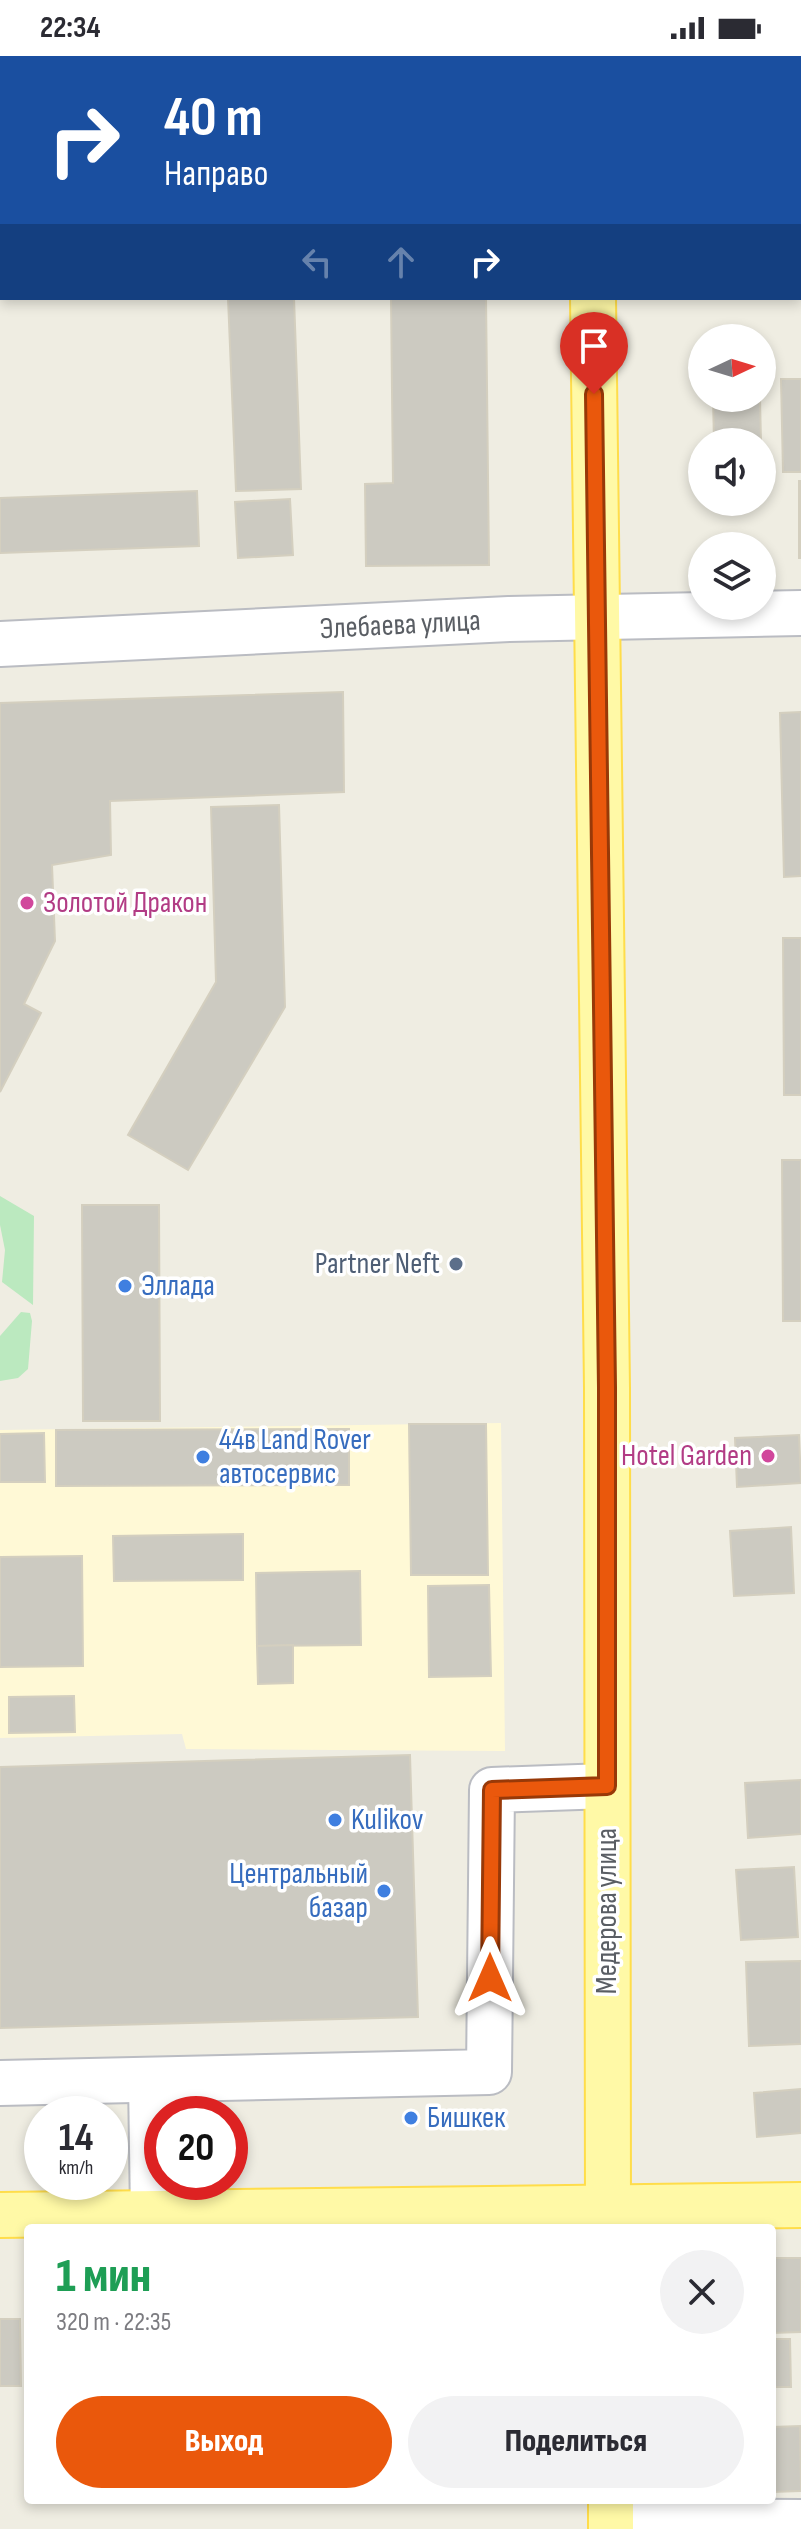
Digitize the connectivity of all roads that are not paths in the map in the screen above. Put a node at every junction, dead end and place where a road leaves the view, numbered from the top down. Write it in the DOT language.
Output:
graph roads {
  1 [pos="593,300"];
  2 [pos="801,613"];
  3 [pos="597,617"];
  4 [pos="0,644"];
  5 [pos="607,1786"];
  6 [pos="151,2080"];
  7 [pos="0,2083"];
  8 [pos="801,2205"];
  9 [pos="153,2214"];
  10 [pos="0,2215"];
  11 [pos="608,2219"];
  12 [pos="611,2517"];
  13 [pos="801,2522"];
  1 -- 3 [label="main road, Медерова улица"];
  2 -- 3 [label="street, Элебаева улица"];
  3 -- 4 [label="street, Элебаева улица"];
  3 -- 5 [label="main road, Медерова улица"];
  5 -- 6 [label="street"];
  5 -- 11 [label="main road, Медерова улица"];
  6 -- 7 [label="street"];
  6 -- 9 [label="street"];
  8 -- 11 [label="main road"];
  9 -- 10 [label="main road"];
  9 -- 11 [label="main road"];
  12 -- 13 [label="street"];
}
